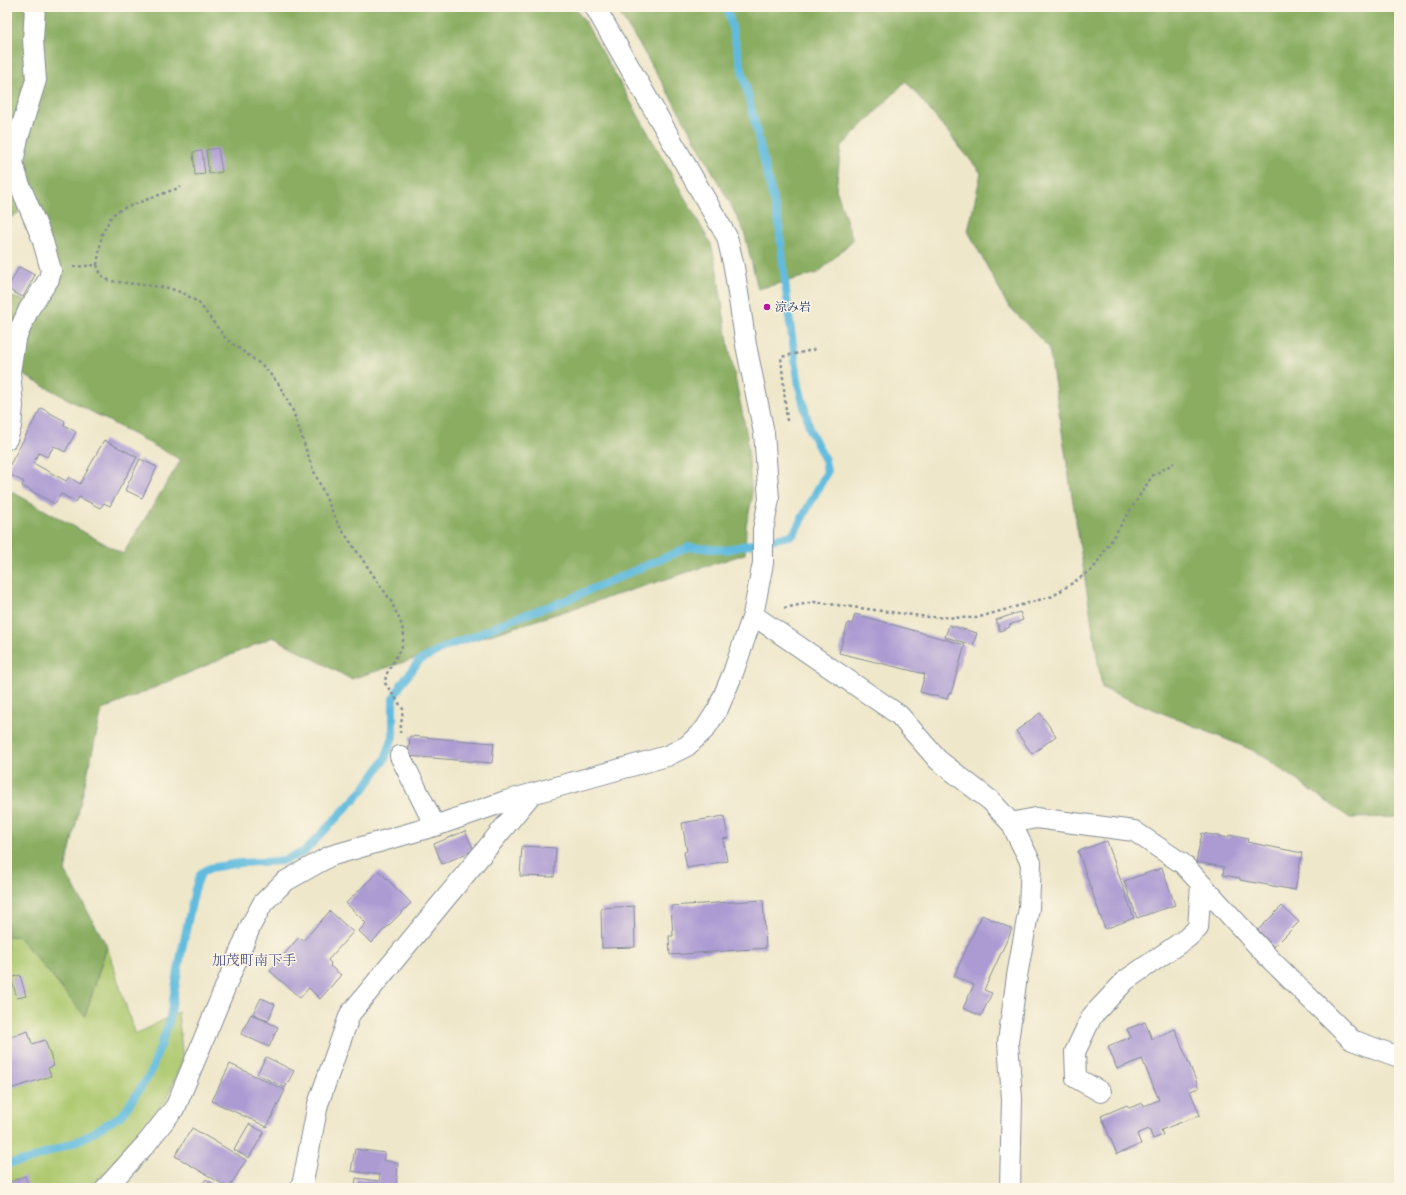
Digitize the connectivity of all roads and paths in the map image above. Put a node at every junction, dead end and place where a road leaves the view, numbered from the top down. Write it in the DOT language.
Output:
graph roads {
  1 [pos="34,7"];
  2 [pos="595,7"];
  3 [pos="181,187"];
  4 [pos="97,265"];
  5 [pos="51,270"];
  6 [pos="817,349"];
  7 [pos="786,356"];
  8 [pos="7,439"];
  9 [pos="1174,463"];
  10 [pos="753,615"];
  11 [pos="400,756"];
  12 [pos="530,796"];
  13 [pos="1012,823"];
  14 [pos="435,826"];
  15 [pos="1201,884"];
  16 [pos="1399,1057"];
  17 [pos="1101,1092"];
  18 [pos="106,1188"];
  19 [pos="300,1188"];
  20 [pos="1010,1188"];
  1 -- 5 [label="street"];
  2 -- 10 [label="street"];
  3 -- 4 [label="path"];
  4 -- 5 [label="path"];
  4 -- 11 [label="path"];
  5 -- 8 [label="street"];
  6 -- 7 [label="path"];
  9 -- 10 [label="path"];
  10 -- 12 [label="street"];
  10 -- 13 [label="street"];
  11 -- 14 [label="street"];
  12 -- 14 [label="street"];
  12 -- 19 [label="street"];
  13 -- 15 [label="street"];
  13 -- 20 [label="street"];
  14 -- 18 [label="street"];
  15 -- 16 [label="street"];
  15 -- 17 [label="street"];
}
